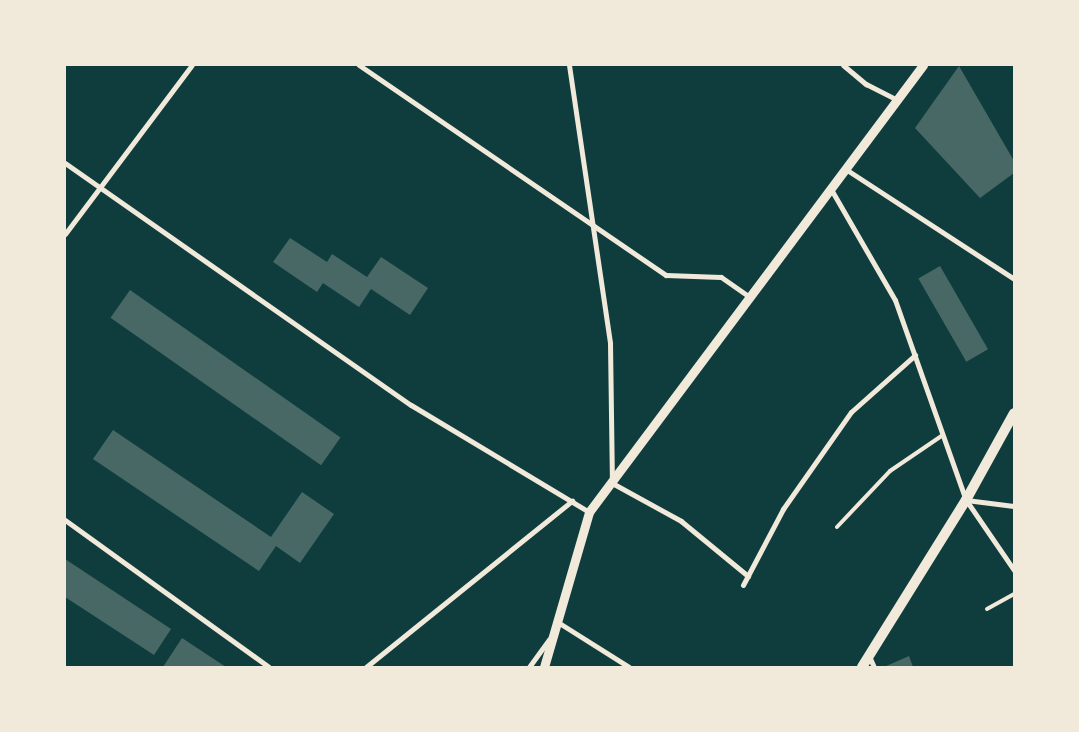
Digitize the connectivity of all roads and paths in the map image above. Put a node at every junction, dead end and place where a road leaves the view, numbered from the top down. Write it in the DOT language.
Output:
graph roads {
  1 [pos="192,65"];
  2 [pos="359,65"];
  3 [pos="570,65"];
  4 [pos="843,65"];
  5 [pos="923,65"];
  6 [pos="897,100"];
  7 [pos="65,163"];
  8 [pos="847,170"];
  9 [pos="100,187"];
  10 [pos="832,191"];
  11 [pos="593,226"];
  12 [pos="65,234"];
  13 [pos="1014,279"];
  14 [pos="751,297"];
  15 [pos="915,355"];
  16 [pos="1013,416"];
  17 [pos="943,435"];
  18 [pos="612,483"];
  19 [pos="966,500"];
  20 [pos="572,501"];
  21 [pos="1014,506"];
  22 [pos="589,512"];
  23 [pos="65,520"];
  24 [pos="838,527"];
  25 [pos="1014,570"];
  26 [pos="748,576"];
  27 [pos="743,585"];
  28 [pos="1014,594"];
  29 [pos="987,609"];
  30 [pos="556,621"];
  31 [pos="552,635"];
  32 [pos="868,656"];
  33 [pos="269,667"];
  34 [pos="366,667"];
  35 [pos="530,667"];
  36 [pos="544,667"];
  37 [pos="629,667"];
  38 [pos="862,667"];
  39 [pos="874,667"];
  1 -- 9 [label="street"];
  2 -- 11 [label="street"];
  3 -- 11 [label="street"];
  4 -- 6 [label="street"];
  5 -- 6 [label="street"];
  6 -- 8 [label="street"];
  7 -- 9 [label="street"];
  8 -- 10 [label="street"];
  8 -- 13 [label="street"];
  9 -- 12 [label="street"];
  9 -- 20 [label="street"];
  10 -- 14 [label="street"];
  10 -- 15 [label="street"];
  11 -- 14 [label="street"];
  11 -- 18 [label="street"];
  14 -- 18 [label="street"];
  15 -- 17 [label="street"];
  15 -- 26 [label="street"];
  16 -- 19 [label="main road"];
  17 -- 19 [label="street"];
  17 -- 24 [label="lane"];
  18 -- 22 [label="street"];
  18 -- 26 [label="street"];
  19 -- 21 [label="street"];
  19 -- 25 [label="street"];
  19 -- 32 [label="main road"];
  20 -- 22 [label="street"];
  20 -- 34 [label="street"];
  22 -- 30 [label="street"];
  23 -- 33 [label="street"];
  26 -- 27 [label="street"];
  28 -- 29 [label="lane"];
  30 -- 31 [label="street"];
  30 -- 37 [label="street"];
  31 -- 35 [label="street"];
  31 -- 36 [label="street"];
  32 -- 38 [label="main road"];
  32 -- 39 [label="street"];
}
